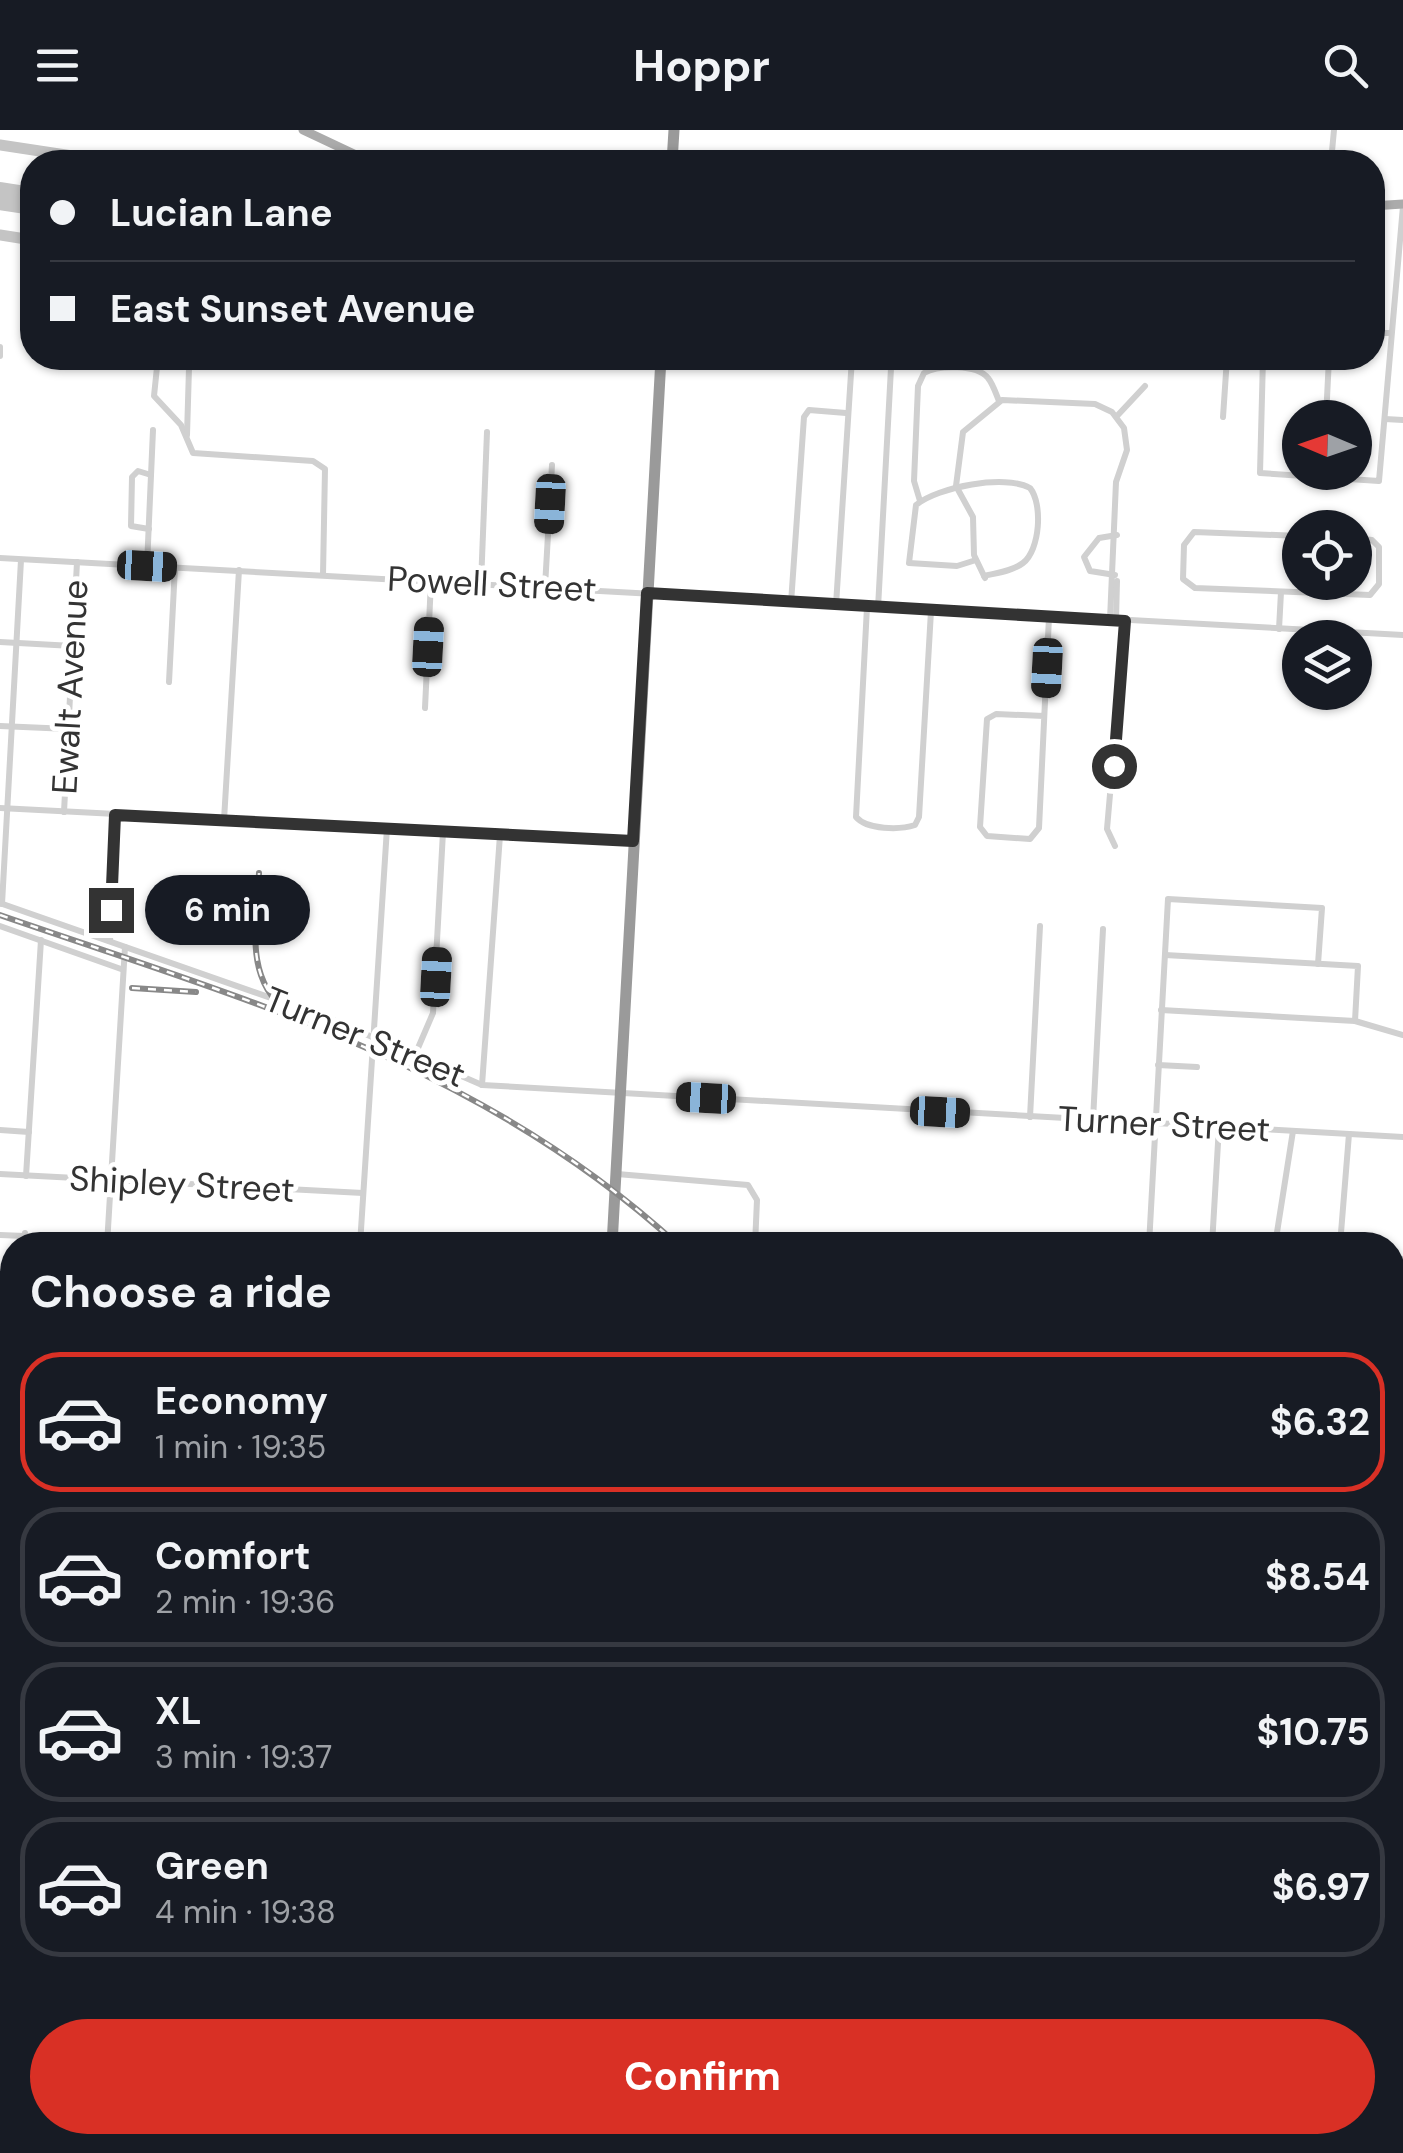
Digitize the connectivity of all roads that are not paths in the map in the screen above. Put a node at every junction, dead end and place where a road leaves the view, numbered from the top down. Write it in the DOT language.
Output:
graph roads {
  1 [pos="302,130"];
  2 [pos="345,150"];
  3 [pos="1403,205"];
  4 [pos="1385,334"];
  5 [pos="1391,334"];
  6 [pos="0,347"];
  7 [pos="0,356"];
  8 [pos="156,370"];
  9 [pos="188,370"];
  10 [pos="660,370"];
  11 [pos="851,370"];
  12 [pos="891,370"];
  13 [pos="932,370"];
  14 [pos="976,370"];
  15 [pos="1227,370"];
  16 [pos="1263,370"];
  17 [pos="1329,370"];
  18 [pos="1144,386"];
  19 [pos="1327,400"];
  20 [pos="999,401"];
  21 [pos="846,413"];
  22 [pos="1117,416"];
  23 [pos="1222,417"];
  24 [pos="1386,419"];
  25 [pos="1403,420"];
  26 [pos="153,430"];
  27 [pos="487,432"];
  28 [pos="186,436"];
  29 [pos="552,464"];
  30 [pos="1282,474"];
  31 [pos="151,475"];
  32 [pos="1372,481"];
  33 [pos="957,490"];
  34 [pos="920,501"];
  35 [pos="148,529"];
  36 [pos="1117,535"];
  37 [pos="1282,536"];
  38 [pos="1372,542"];
  39 [pos="0,558"];
  40 [pos="21,560"];
  41 [pos="976,560"];
  42 [pos="77,562"];
  43 [pos="147,566"];
  44 [pos="175,567"];
  45 [pos="239,570"];
  46 [pos="323,575"];
  47 [pos="1115,575"];
  48 [pos="431,581"];
  49 [pos="481,584"];
  50 [pos="546,587"];
  51 [pos="1280,592"];
  52 [pos="647,593"];
  53 [pos="1372,593"];
  54 [pos="791,603"];
  55 [pos="836,605"];
  56 [pos="867,607"];
  57 [pos="878,608"];
  58 [pos="930,610"];
  59 [pos="1049,617"];
  60 [pos="1117,620"];
  61 [pos="1279,628"];
  62 [pos="1403,635"];
  63 [pos="0,642"];
  64 [pos="16,642"];
  65 [pos="72,646"];
  66 [pos="169,682"];
  67 [pos="424,708"];
  68 [pos="1044,716"];
  69 [pos="0,726"];
  70 [pos="11,726"];
  71 [pos="68,729"];
  72 [pos="4,808"];
  73 [pos="64,812"];
  74 [pos="115,815"];
  75 [pos="224,820"];
  76 [pos="387,828"];
  77 [pos="443,832"];
  78 [pos="500,835"];
  79 [pos="633,841"];
  80 [pos="1115,846"];
  81 [pos="1,904"];
  82 [pos="0,926"];
  83 [pos="1040,926"];
  84 [pos="1103,929"];
  85 [pos="41,940"];
  86 [pos="110,941"];
  87 [pos="124,947"];
  88 [pos="1164,955"];
  89 [pos="1318,964"];
  90 [pos="121,969"];
  91 [pos="1162,1010"];
  92 [pos="1355,1021"];
  93 [pos="1403,1034"];
  94 [pos="374,1036"];
  95 [pos="416,1055"];
  96 [pos="1158,1066"];
  97 [pos="1196,1068"];
  98 [pos="482,1085"];
  99 [pos="619,1093"];
  100 [pos="1030,1117"];
  101 [pos="1093,1120"];
  102 [pos="1155,1123"];
  103 [pos="1219,1126"];
  104 [pos="0,1130"];
  105 [pos="1293,1131"];
  106 [pos="29,1132"];
  107 [pos="1349,1134"];
  108 [pos="1403,1137"];
  109 [pos="0,1174"];
  110 [pos="616,1174"];
  111 [pos="26,1176"];
  112 [pos="111,1180"];
  113 [pos="364,1193"];
  114 [pos="108,1232"];
  115 [pos="361,1232"];
  116 [pos="612,1232"];
  117 [pos="756,1232"];
  118 [pos="1150,1232"];
  119 [pos="1213,1232"];
  120 [pos="1277,1232"];
  121 [pos="1341,1232"];
  1 -- 2 [label="main road"];
  3 -- 5 [label="street"];
  4 -- 5 [label="street"];
  5 -- 24 [label="street"];
  6 -- 7 [label="street"];
  8 -- 28 [label="street"];
  9 -- 28 [label="street"];
  10 -- 52 [label="highway"];
  11 -- 21 [label="street"];
  12 -- 57 [label="street"];
  13 -- 34 [label="street"];
  14 -- 20 [label="street"];
  15 -- 23 [label="street"];
  16 -- 30 [label="street"];
  17 -- 19 [label="street"];
  18 -- 22 [label="street"];
  20 -- 22 [label="street"];
  20 -- 33 [label="street"];
  21 -- 54 [label="street"];
  21 -- 55 [label="street"];
  22 -- 36 [label="street"];
  24 -- 25 [label="street"];
  24 -- 32 [label="street"];
  26 -- 31 [label="street"];
  27 -- 49 [label="street"];
  28 -- 46 [label="street"];
  29 -- 50 [label="street"];
  31 -- 35 [label="street"];
  31 -- 35 [label="street"];
  33 -- 34 [label="street"];
  33 -- 41 [label="street"];
  33 -- 41 [label="street"];
  34 -- 41 [label="street"];
  35 -- 43 [label="street"];
  36 -- 47 [label="street"];
  36 -- 47 [label="street"];
  37 -- 51 [label="street"];
  38 -- 53 [label="street"];
  39 -- 40 [label="street, Powell Street"];
  40 -- 42 [label="street, Powell Street"];
  40 -- 64 [label="street"];
  42 -- 43 [label="street, Powell Street"];
  42 -- 65 [label="street, Ewalt Avenue"];
  43 -- 44 [label="street, Powell Street"];
  44 -- 45 [label="street, Powell Street"];
  44 -- 66 [label="street"];
  45 -- 46 [label="street, Powell Street"];
  45 -- 75 [label="street"];
  46 -- 48 [label="street, Powell Street"];
  47 -- 60 [label="street"];
  48 -- 49 [label="street, Powell Street"];
  48 -- 67 [label="street"];
  49 -- 50 [label="street, Powell Street"];
  50 -- 52 [label="street, Powell Street"];
  51 -- 61 [label="street"];
  52 -- 54 [label="street, Powell Street"];
  52 -- 79 [label="highway"];
  54 -- 55 [label="street, Powell Street"];
  55 -- 56 [label="street, Powell Street"];
  56 -- 57 [label="street, Powell Street"];
  56 -- 58 [label="street"];
  57 -- 58 [label="street, Powell Street"];
  58 -- 59 [label="street, Powell Street"];
  59 -- 60 [label="street, Powell Street"];
  59 -- 68 [label="street"];
  60 -- 61 [label="street, Powell Street"];
  60 -- 80 [label="street"];
  61 -- 62 [label="street, Powell Street"];
  63 -- 64 [label="street"];
  64 -- 65 [label="street"];
  64 -- 70 [label="street"];
  65 -- 71 [label="street, Ewalt Avenue"];
  68 -- 68 [label="street"];
  69 -- 70 [label="street"];
  70 -- 71 [label="street"];
  70 -- 72 [label="street"];
  71 -- 73 [label="street, Ewalt Avenue"];
  72 -- 73 [label="street"];
  72 -- 81 [label="street"];
  73 -- 74 [label="street"];
  74 -- 75 [label="street"];
  74 -- 86 [label="street"];
  75 -- 76 [label="street"];
  76 -- 77 [label="street"];
  76 -- 94 [label="street"];
  77 -- 78 [label="street"];
  77 -- 95 [label="street"];
  78 -- 79 [label="street"];
  78 -- 98 [label="street"];
  79 -- 99 [label="highway"];
  81 -- 86 [label="street, Turner Street"];
  82 -- 85 [label="street"];
  83 -- 100 [label="street"];
  84 -- 101 [label="street"];
  85 -- 90 [label="street"];
  85 -- 106 [label="street"];
  86 -- 87 [label="street, Turner Street"];
  87 -- 90 [label="street"];
  87 -- 94 [label="street, Turner Street"];
  88 -- 89 [label="street"];
  88 -- 89 [label="street"];
  88 -- 91 [label="street"];
  89 -- 92 [label="street"];
  90 -- 112 [label="street"];
  91 -- 92 [label="street"];
  91 -- 96 [label="street"];
  92 -- 93 [label="street"];
  94 -- 95 [label="street, Turner Street"];
  94 -- 113 [label="street"];
  95 -- 98 [label="street, Turner Street"];
  96 -- 97 [label="street"];
  96 -- 102 [label="street"];
  98 -- 99 [label="street, Turner Street"];
  99 -- 100 [label="street, Turner Street"];
  99 -- 110 [label="highway"];
  100 -- 101 [label="street, Turner Street"];
  101 -- 102 [label="street, Turner Street"];
  102 -- 103 [label="street, Turner Street"];
  102 -- 118 [label="street"];
  103 -- 105 [label="street, Turner Street"];
  103 -- 119 [label="street"];
  104 -- 106 [label="street"];
  105 -- 107 [label="street, Turner Street"];
  105 -- 120 [label="street"];
  106 -- 111 [label="street"];
  107 -- 108 [label="street, Turner Street"];
  107 -- 121 [label="street"];
  109 -- 111 [label="street, Shipley Street"];
  110 -- 116 [label="highway"];
  110 -- 117 [label="street"];
  111 -- 112 [label="street, Shipley Street"];
  112 -- 113 [label="street, Shipley Street"];
  112 -- 114 [label="street"];
  113 -- 115 [label="street"];
}
